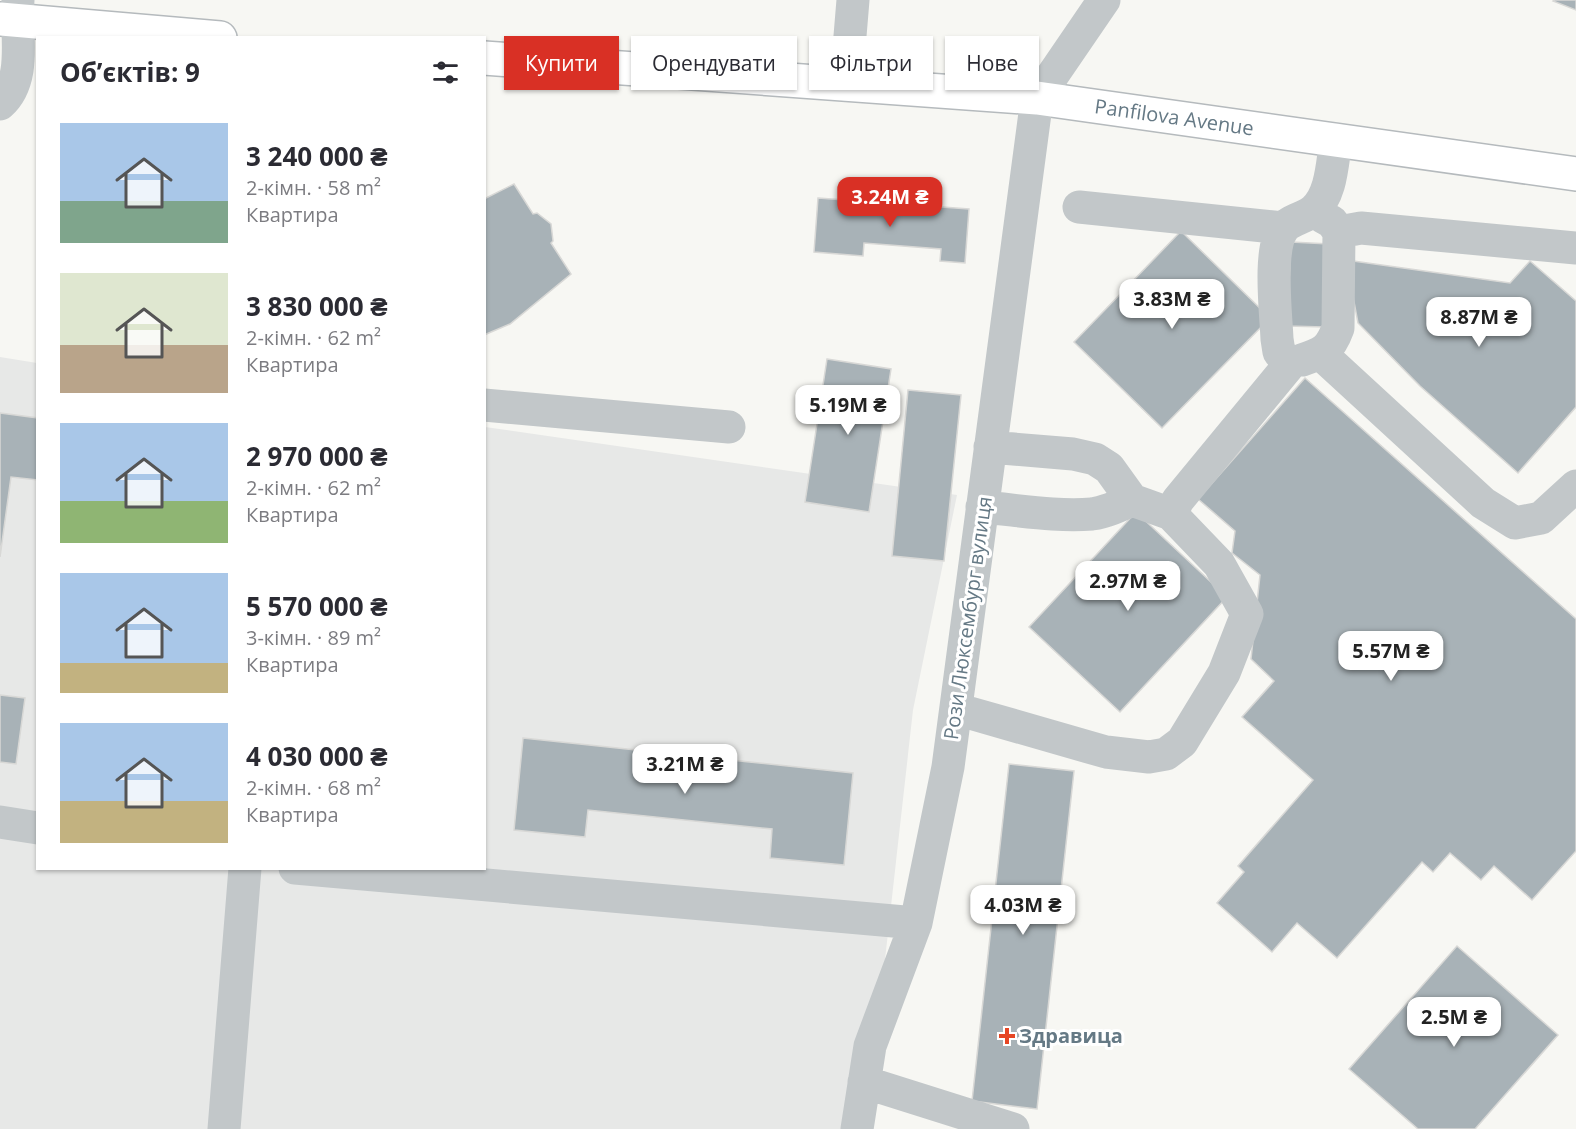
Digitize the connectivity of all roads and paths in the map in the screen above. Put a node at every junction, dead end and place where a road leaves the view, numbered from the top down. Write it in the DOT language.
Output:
graph roads {
  1 [pos="853,0"];
  2 [pos="1104,0"];
  3 [pos="12,13"];
  4 [pos="203,36"];
  5 [pos="850,36"];
  6 [pos="486,58"];
  7 [pos="809,81"];
  8 [pos="928,90"];
  9 [pos="1037,98"];
  10 [pos="0,104"];
  11 [pos="1336,140"];
  12 [pos="1576,174"];
  13 [pos="1079,207"];
  14 [pos="1314,211"];
  15 [pos="1283,228"];
  16 [pos="1339,232"];
  17 [pos="1576,248"];
  18 [pos="1321,354"];
  19 [pos="1290,364"];
  20 [pos="486,405"];
  21 [pos="729,427"];
  22 [pos="990,447"];
  23 [pos="1576,486"];
  24 [pos="1132,500"];
  25 [pos="982,507"];
  26 [pos="1171,514"];
  27 [pos="956,709"];
  28 [pos="0,822"];
  29 [pos="36,828"];
  30 [pos="245,870"];
  31 [pos="318,870"];
  32 [pos="916,923"];
  33 [pos="864,1082"];
  34 [pos="224,1129"];
  35 [pos="856,1129"];
  36 [pos="1013,1129"];
  1 -- 5 [label="street"];
  2 -- 9 [label="street"];
  3 -- 4 [label="main road"];
  3 -- 10 [label="street"];
  6 -- 7 [label="main road, Panfilova Avenue"];
  8 -- 9 [label="main road, Panfilova Avenue"];
  9 -- 11 [label="main road, Panfilova Avenue"];
  9 -- 22 [label="street, Рози Люксембург вулиця"];
  11 -- 12 [label="main road, Panfilova Avenue"];
  11 -- 14 [label="street"];
  13 -- 15 [label="street"];
  14 -- 15 [label="street"];
  14 -- 16 [label="street"];
  15 -- 19 [label="street"];
  16 -- 17 [label="street"];
  16 -- 18 [label="street"];
  18 -- 19 [label="street"];
  18 -- 23 [label="street"];
  19 -- 26 [label="street"];
  20 -- 21 [label="street"];
  22 -- 24 [label="street"];
  22 -- 25 [label="street, Рози Люксембург вулиця"];
  24 -- 25 [label="street"];
  24 -- 26 [label="street"];
  25 -- 27 [label="street, Рози Люксембург вулиця"];
  26 -- 27 [label="street"];
  27 -- 32 [label="street, Рози Люксембург вулиця"];
  28 -- 29 [label="street"];
  30 -- 34 [label="street"];
  31 -- 32 [label="street"];
  32 -- 33 [label="street, Рози Люксембург вулиця"];
  33 -- 35 [label="street, Рози Люксембург вулиця"];
  33 -- 36 [label="street"];
}
